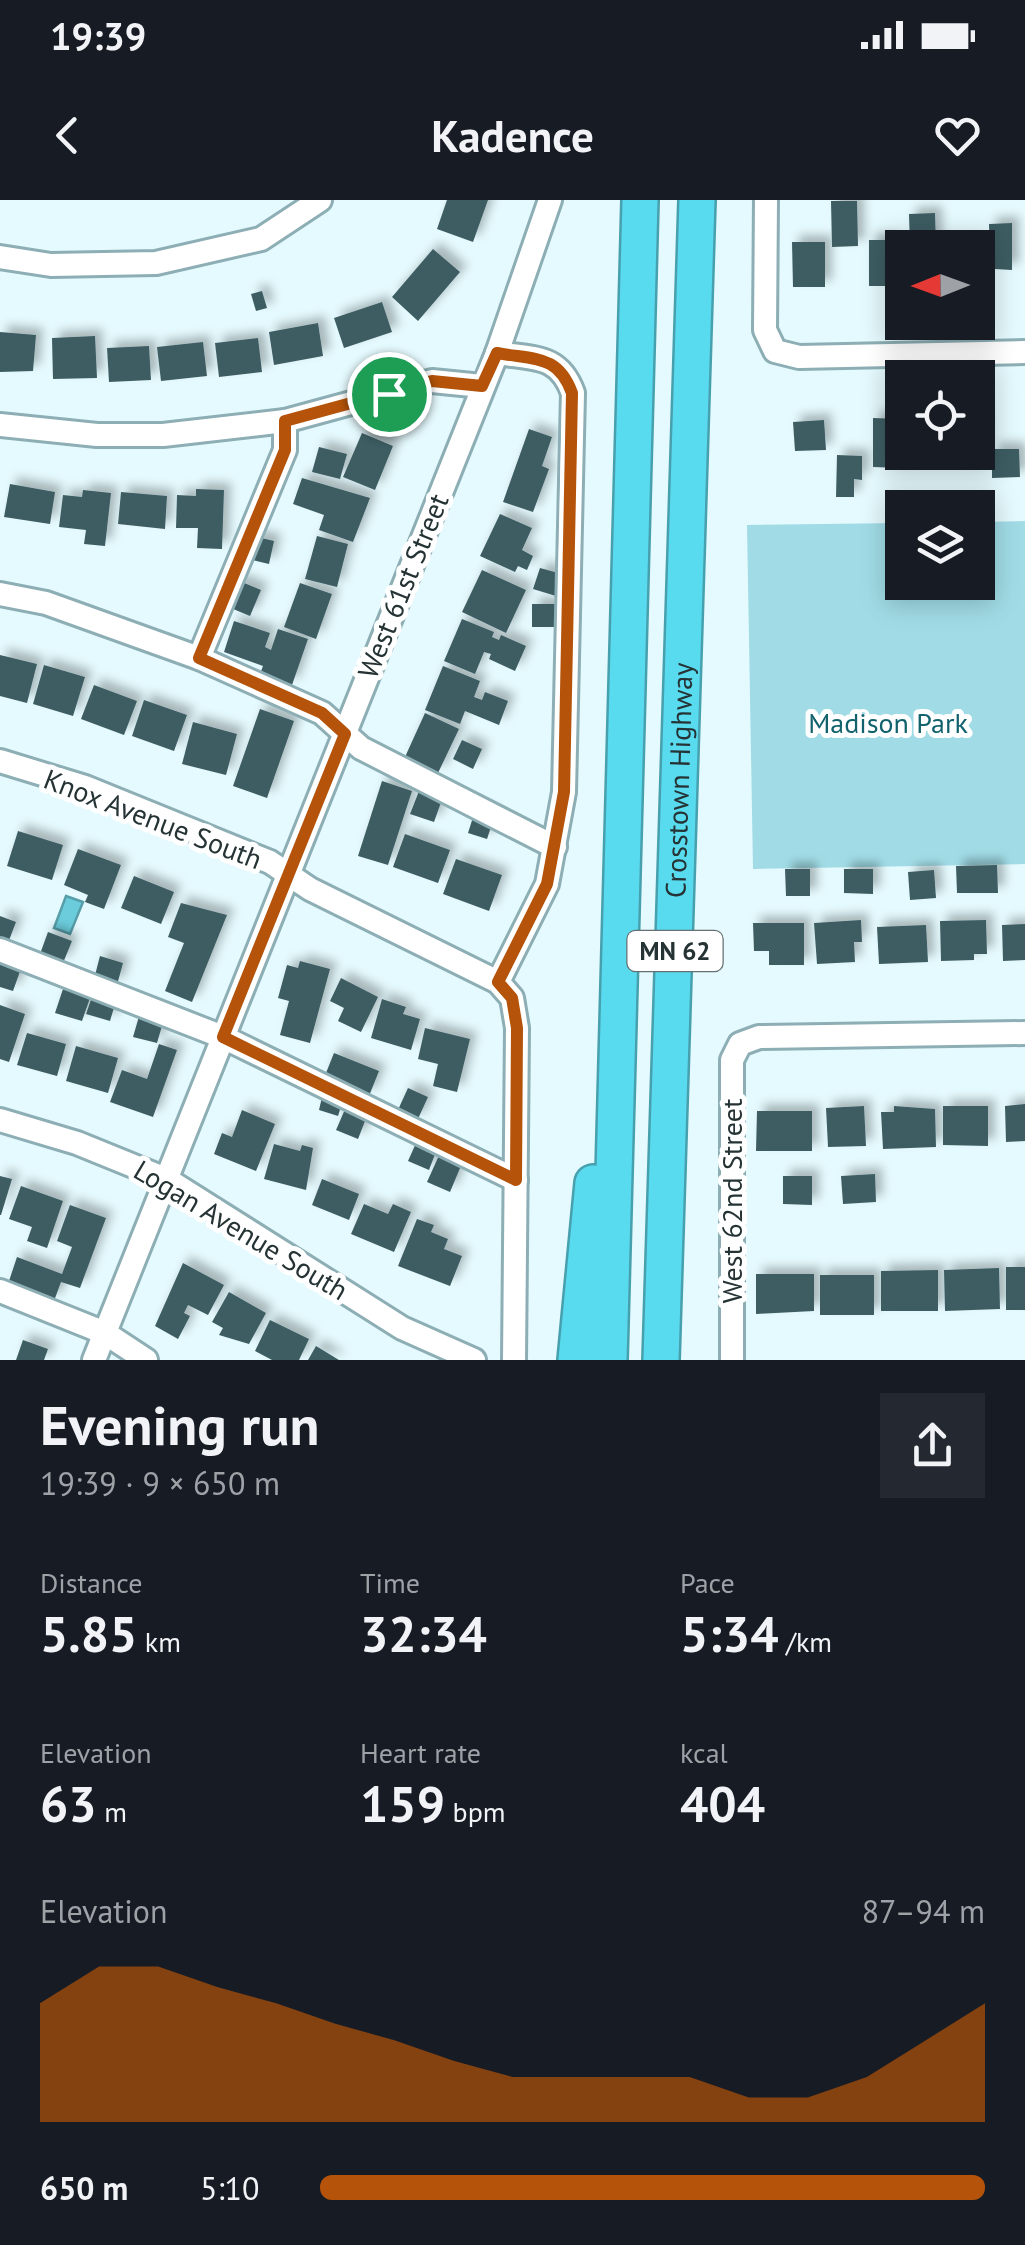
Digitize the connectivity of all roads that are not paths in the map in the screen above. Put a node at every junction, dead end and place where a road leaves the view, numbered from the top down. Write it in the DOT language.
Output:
graph roads {
  1 [pos="320,200"];
  2 [pos="550,200"];
  3 [pos="640,200"];
  4 [pos="697,200"];
  5 [pos="766,200"];
  6 [pos="0,257"];
  7 [pos="1025,352"];
  8 [pos="497,353"];
  9 [pos="482,386"];
  10 [pos="285,421"];
  11 [pos="0,425"];
  12 [pos="0,594"];
  13 [pos="199,658"];
  14 [pos="345,734"];
  15 [pos="0,761"];
  16 [pos="556,848"];
  17 [pos="622,874"];
  18 [pos="288,878"];
  19 [pos="0,950"];
  20 [pos="505,990"];
  21 [pos="1025,1032"];
  22 [pos="223,1037"];
  23 [pos="0,1120"];
  24 [pos="168,1180"];
  25 [pos="516,1180"];
  26 [pos="666,1222"];
  27 [pos="0,1291"];
  28 [pos="104,1333"];
  29 [pos="94,1360"];
  30 [pos="146,1360"];
  31 [pos="474,1360"];
  32 [pos="514,1360"];
  33 [pos="576,1360"];
  34 [pos="610,1360"];
  35 [pos="660,1360"];
  36 [pos="675,1360"];
  37 [pos="732,1360"];
  1 -- 6 [label="street"];
  2 -- 8 [label="street, West 61st Street"];
  3 -- 17 [label="highway, Crosstown Highway / MN 62"];
  4 -- 26 [label="highway, Crosstown Highway / MN 62"];
  5 -- 7 [label="street"];
  8 -- 9 [label="street, West 61st Street"];
  8 -- 16 [label="street"];
  9 -- 10 [label="street"];
  9 -- 14 [label="street, West 61st Street"];
  10 -- 11 [label="street"];
  10 -- 13 [label="street"];
  12 -- 13 [label="street"];
  13 -- 14 [label="street"];
  14 -- 16 [label="street"];
  14 -- 18 [label="street, West 61st Street"];
  15 -- 18 [label="street, Knox Avenue South"];
  16 -- 20 [label="street"];
  17 -- 33 [label="highway"];
  17 -- 34 [label="highway, Crosstown Highway / MN 62"];
  18 -- 20 [label="street, Knox Avenue South"];
  18 -- 22 [label="street, West 61st Street"];
  19 -- 22 [label="street"];
  20 -- 25 [label="street"];
  21 -- 37 [label="street, West 62nd Street"];
  22 -- 24 [label="street, West 61st Street"];
  22 -- 25 [label="street"];
  23 -- 24 [label="street, Logan Avenue South"];
  24 -- 28 [label="street, West 61st Street"];
  24 -- 31 [label="street, Logan Avenue South"];
  25 -- 32 [label="street"];
  26 -- 35 [label="highway, Crosstown Highway / MN 62"];
  26 -- 36 [label="highway"];
  27 -- 28 [label="street"];
  28 -- 29 [label="street, West 61st Street"];
  28 -- 30 [label="street"];
}
